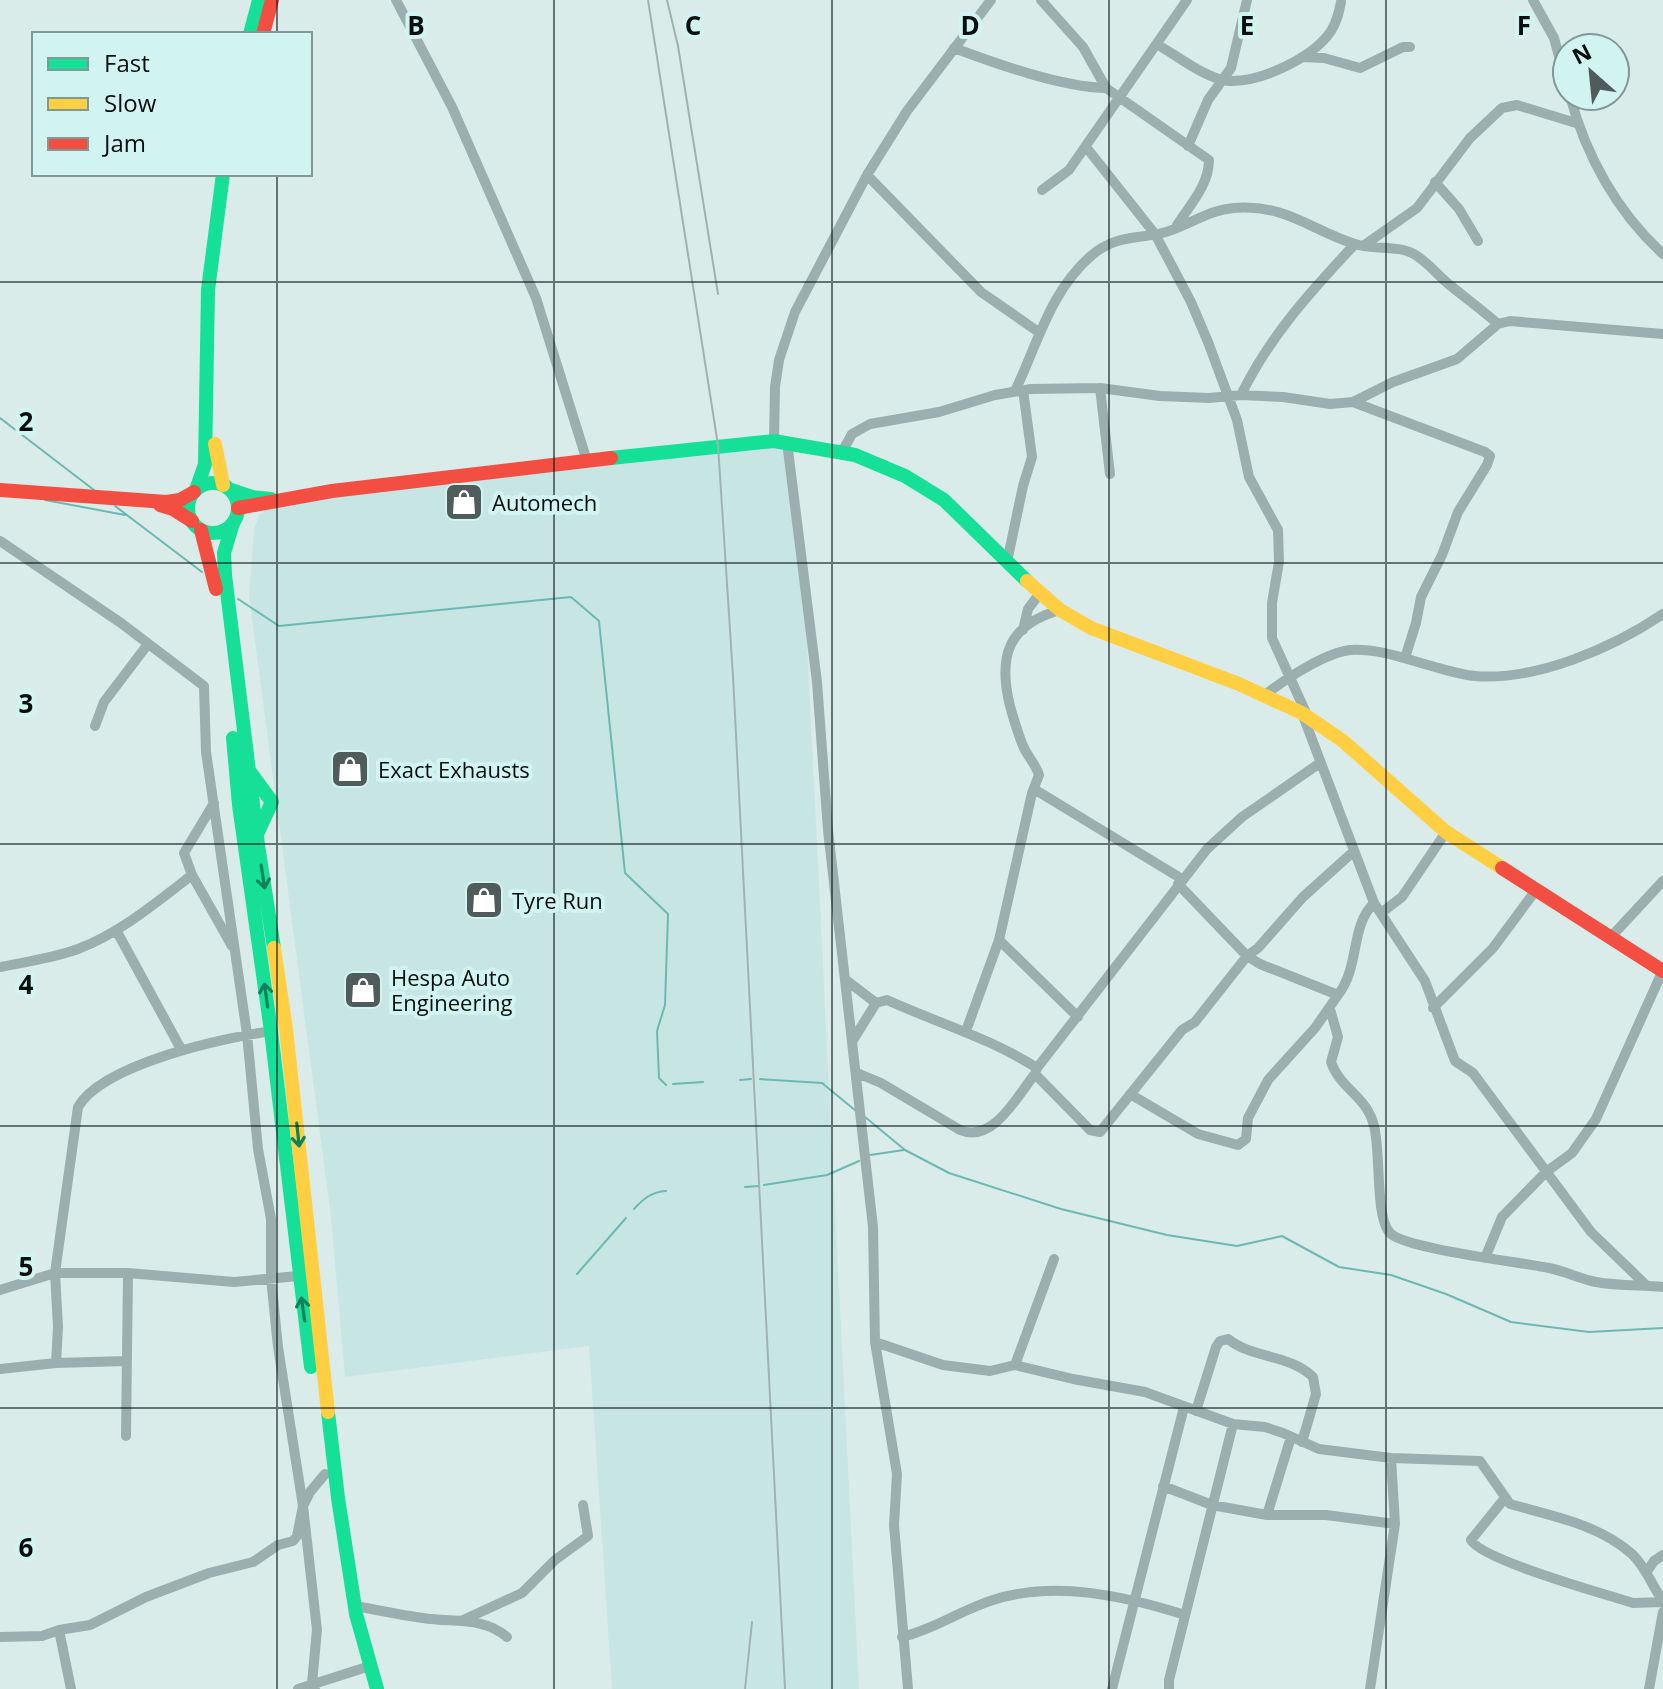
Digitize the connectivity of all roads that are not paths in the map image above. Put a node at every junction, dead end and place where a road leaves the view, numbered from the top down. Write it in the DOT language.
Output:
graph roads {
  1 [pos="259,0"];
  2 [pos="272,0"];
  3 [pos="396,0"];
  4 [pos="991,0"];
  5 [pos="1041,0"];
  6 [pos="1187,0"];
  7 [pos="1247,0"];
  8 [pos="1533,0"];
  9 [pos="1341,2"];
  10 [pos="251,32"];
  11 [pos="264,32"];
  12 [pos="1551,33"];
  13 [pos="1158,45"];
  14 [pos="1410,47"];
  15 [pos="954,48"];
  16 [pos="1301,57"];
  17 [pos="1225,80"];
  18 [pos="1106,88"];
  19 [pos="1118,97"];
  20 [pos="1574,112"];
  21 [pos="1576,123"];
  22 [pos="1188,146"];
  23 [pos="1086,147"];
  24 [pos="867,175"];
  25 [pos="223,176"];
  26 [pos="234,176"];
  27 [pos="1435,182"];
  28 [pos="1203,184"];
  29 [pos="1042,190"];
  30 [pos="1212,211"];
  31 [pos="1174,229"];
  32 [pos="1155,234"];
  33 [pos="1478,241"];
  34 [pos="1359,245"];
  35 [pos="1663,254"];
  36 [pos="1498,324"];
  37 [pos="1040,333"];
  38 [pos="1663,334"];
  39 [pos="1100,388"];
  40 [pos="1019,391"];
  41 [pos="1229,395"];
  42 [pos="1241,395"];
  43 [pos="1353,402"];
  44 [pos="781,442"];
  45 [pos="842,452"];
  46 [pos="587,461"];
  47 [pos="1110,474"];
  48 [pos="227,488"];
  49 [pos="0,490"];
  50 [pos="195,491"];
  51 [pos="275,500"];
  52 [pos="147,502"];
  53 [pos="235,516"];
  54 [pos="196,525"];
  55 [pos="0,541"];
  56 [pos="1007,562"];
  57 [pos="1040,593"];
  58 [pos="1060,610"];
  59 [pos="1663,614"];
  60 [pos="1023,630"];
  61 [pos="148,644"];
  62 [pos="1405,658"];
  63 [pos="1290,676"];
  64 [pos="1265,695"];
  65 [pos="1305,715"];
  66 [pos="95,726"];
  67 [pos="1320,763"];
  68 [pos="1034,789"];
  69 [pos="214,803"];
  70 [pos="1446,832"];
  71 [pos="1353,852"];
  72 [pos="192,875"];
  73 [pos="1663,881"];
  74 [pos="1180,882"];
  75 [pos="1536,890"];
  76 [pos="1374,903"];
  77 [pos="1381,913"];
  78 [pos="116,930"];
  79 [pos="1610,938"];
  80 [pos="999,940"];
  81 [pos="235,951"];
  82 [pos="1247,956"];
  83 [pos="1663,956"];
  84 [pos="1648,961"];
  85 [pos="0,967"];
  86 [pos="1663,970"];
  87 [pos="846,980"];
  88 [pos="1338,995"];
  89 [pos="876,1003"];
  90 [pos="1433,1008"];
  91 [pos="1330,1009"];
  92 [pos="1078,1017"];
  93 [pos="286,1029"];
  94 [pos="271,1031"];
  95 [pos="966,1031"];
  96 [pos="247,1034"];
  97 [pos="853,1040"];
  98 [pos="181,1049"];
  99 [pos="1036,1071"];
  100 [pos="857,1073"];
  101 [pos="1130,1094"];
  102 [pos="1546,1172"];
  103 [pos="1485,1258"];
  104 [pos="1054,1259"];
  105 [pos="55,1273"];
  106 [pos="128,1273"];
  107 [pos="298,1276"];
  108 [pos="271,1278"];
  109 [pos="1647,1286"];
  110 [pos="1663,1287"];
  111 [pos="0,1290"];
  112 [pos="875,1342"];
  113 [pos="126,1361"];
  114 [pos="56,1363"];
  115 [pos="1015,1365"];
  116 [pos="0,1369"];
  117 [pos="1184,1407"];
  118 [pos="1196,1411"];
  119 [pos="1233,1424"];
  120 [pos="126,1436"];
  121 [pos="1296,1439"];
  122 [pos="1391,1458"];
  123 [pos="325,1474"];
  124 [pos="1163,1486"];
  125 [pos="1505,1498"];
  126 [pos="583,1505"];
  127 [pos="1212,1505"];
  128 [pos="303,1506"];
  129 [pos="1267,1515"];
  130 [pos="1395,1524"];
  131 [pos="1663,1555"];
  132 [pos="1646,1573"];
  133 [pos="1134,1599"];
  134 [pos="1663,1602"];
  135 [pos="355,1606"];
  136 [pos="1663,1612"];
  137 [pos="1185,1615"];
  138 [pos="461,1621"];
  139 [pos="59,1630"];
  140 [pos="0,1637"];
  141 [pos="507,1637"];
  142 [pos="902,1637"];
  143 [pos="365,1667"];
  144 [pos="313,1686"];
  145 [pos="1368,1687"];
  146 [pos="71,1689"];
  147 [pos="298,1689"];
  148 [pos="366,1689"];
  149 [pos="377,1689"];
  150 [pos="908,1689"];
  151 [pos="1112,1689"];
  152 [pos="1169,1689"];
  153 [pos="1649,1689"];
  1 -- 10 [label="main road"];
  2 -- 11 [label="main road"];
  3 -- 46 [label="street"];
  4 -- 15 [label="street"];
  5 -- 18 [label="street"];
  6 -- 13 [label="street"];
  7 -- 17 [label="street"];
  8 -- 12 [label="street"];
  9 -- 16 [label="street"];
  13 -- 17 [label="street"];
  13 -- 19 [label="street"];
  14 -- 16 [label="street"];
  15 -- 18 [label="street"];
  15 -- 24 [label="street"];
  16 -- 17 [label="street"];
  17 -- 22 [label="street"];
  18 -- 19 [label="street"];
  19 -- 22 [label="street"];
  19 -- 23 [label="street"];
  20 -- 21 [label="street"];
  21 -- 27 [label="street"];
  21 -- 35 [label="street"];
  22 -- 28 [label="street"];
  23 -- 29 [label="street"];
  23 -- 32 [label="street"];
  24 -- 37 [label="street"];
  24 -- 44 [label="street"];
  25 -- 50 [label="main road"];
  26 -- 48 [label="main road"];
  27 -- 33 [label="street"];
  27 -- 34 [label="street"];
  28 -- 30 [label="street"];
  28 -- 31 [label="street"];
  30 -- 31 [label="street"];
  30 -- 34 [label="street"];
  31 -- 32 [label="street"];
  32 -- 37 [label="street"];
  32 -- 41 [label="street"];
  34 -- 36 [label="street"];
  34 -- 42 [label="street"];
  36 -- 38 [label="street"];
  36 -- 43 [label="street"];
  37 -- 40 [label="street"];
  39 -- 40 [label="street"];
  39 -- 41 [label="street"];
  39 -- 47 [label="street"];
  40 -- 45 [label="street"];
  40 -- 56 [label="street"];
  41 -- 42 [label="street"];
  41 -- 63 [label="street"];
  42 -- 43 [label="street"];
  43 -- 62 [label="street"];
  44 -- 45 [label="main road"];
  44 -- 46 [label="main road"];
  44 -- 87 [label="street"];
  45 -- 56 [label="main road"];
  46 -- 51 [label="main road"];
  48 -- 50 [label="main road"];
  48 -- 51 [label="main road"];
  48 -- 53 [label="main road"];
  49 -- 52 [label="main road"];
  50 -- 52 [label="main road"];
  50 -- 54 [label="main road"];
  51 -- 53 [label="main road"];
  52 -- 54 [label="main road"];
  53 -- 54 [label="main road"];
  53 -- 93 [label="main road, one-way"];
  94 -- 54 [label="main road, one-way"];
  55 -- 61 [label="street"];
  56 -- 57 [label="main road"];
  57 -- 58 [label="main road"];
  57 -- 60 [label="street"];
  58 -- 60 [label="street"];
  58 -- 64 [label="main road"];
  59 -- 62 [label="street"];
  60 -- 68 [label="street"];
  61 -- 66 [label="street"];
  61 -- 69 [label="street"];
  62 -- 63 [label="street"];
  63 -- 64 [label="street"];
  63 -- 65 [label="street"];
  64 -- 65 [label="main road"];
  65 -- 67 [label="street"];
  65 -- 70 [label="main road"];
  67 -- 71 [label="street"];
  67 -- 74 [label="street"];
  68 -- 74 [label="street"];
  68 -- 80 [label="street"];
  69 -- 72 [label="street"];
  69 -- 81 [label="street"];
  70 -- 75 [label="main road"];
  70 -- 77 [label="street"];
  71 -- 76 [label="street"];
  71 -- 82 [label="street"];
  72 -- 78 [label="street"];
  72 -- 81 [label="street"];
  73 -- 79 [label="street"];
  74 -- 82 [label="street"];
  74 -- 92 [label="street"];
  75 -- 79 [label="main road"];
  75 -- 90 [label="street"];
  76 -- 77 [label="street"];
  76 -- 88 [label="street"];
  77 -- 90 [label="street"];
  78 -- 85 [label="street"];
  78 -- 98 [label="street"];
  79 -- 84 [label="main road"];
  80 -- 92 [label="street"];
  80 -- 95 [label="street"];
  81 -- 96 [label="street"];
  82 -- 88 [label="street"];
  82 -- 101 [label="street"];
  83 -- 84 [label="street"];
  84 -- 86 [label="main road"];
  86 -- 102 [label="street"];
  87 -- 89 [label="street"];
  87 -- 97 [label="street"];
  88 -- 91 [label="street"];
  89 -- 95 [label="street"];
  89 -- 97 [label="street"];
  90 -- 102 [label="street"];
  91 -- 101 [label="street"];
  91 -- 103 [label="street"];
  92 -- 99 [label="street"];
  93 -- 94 [label="street"];
  93 -- 135 [label="main road, one-way"];
  94 -- 96 [label="street"];
  94 -- 107 [label="main road"];
  95 -- 99 [label="street"];
  96 -- 98 [label="street"];
  96 -- 108 [label="street"];
  97 -- 100 [label="street"];
  98 -- 105 [label="street"];
  99 -- 100 [label="street"];
  99 -- 101 [label="street"];
  100 -- 112 [label="street"];
  102 -- 103 [label="street"];
  102 -- 109 [label="street"];
  103 -- 109 [label="street"];
  104 -- 115 [label="street"];
  105 -- 106 [label="street"];
  105 -- 111 [label="street"];
  105 -- 114 [label="street"];
  106 -- 108 [label="street"];
  106 -- 113 [label="street"];
  107 -- 108 [label="street"];
  123 -- 107 [label="main road, one-way"];
  108 -- 128 [label="street"];
  109 -- 110 [label="street"];
  112 -- 115 [label="street"];
  112 -- 142 [label="street"];
  113 -- 114 [label="street"];
  113 -- 120 [label="street"];
  114 -- 116 [label="street"];
  115 -- 117 [label="street"];
  117 -- 118 [label="street"];
  117 -- 124 [label="street"];
  118 -- 119 [label="street"];
  118 -- 121 [label="street"];
  119 -- 121 [label="street"];
  119 -- 127 [label="street"];
  121 -- 122 [label="street"];
  121 -- 129 [label="street"];
  122 -- 125 [label="street"];
  122 -- 130 [label="street"];
  123 -- 128 [label="street"];
  123 -- 143 [label="main road"];
  124 -- 127 [label="street"];
  124 -- 133 [label="street"];
  125 -- 132 [label="street"];
  125 -- 134 [label="street"];
  126 -- 138 [label="street"];
  127 -- 129 [label="street"];
  127 -- 137 [label="street"];
  128 -- 139 [label="street"];
  128 -- 144 [label="street"];
  129 -- 130 [label="street"];
  130 -- 145 [label="street"];
  131 -- 132 [label="street"];
  132 -- 134 [label="street"];
  133 -- 137 [label="street"];
  133 -- 142 [label="street"];
  133 -- 151 [label="street"];
  135 -- 138 [label="street"];
  135 -- 143 [label="main road"];
  136 -- 153 [label="street"];
  137 -- 152 [label="street"];
  138 -- 141 [label="street"];
  139 -- 140 [label="street"];
  139 -- 146 [label="street"];
  142 -- 150 [label="street"];
  143 -- 144 [label="street"];
  143 -- 148 [label="main road"];
  143 -- 149 [label="main road"];
  144 -- 147 [label="street"];
}
